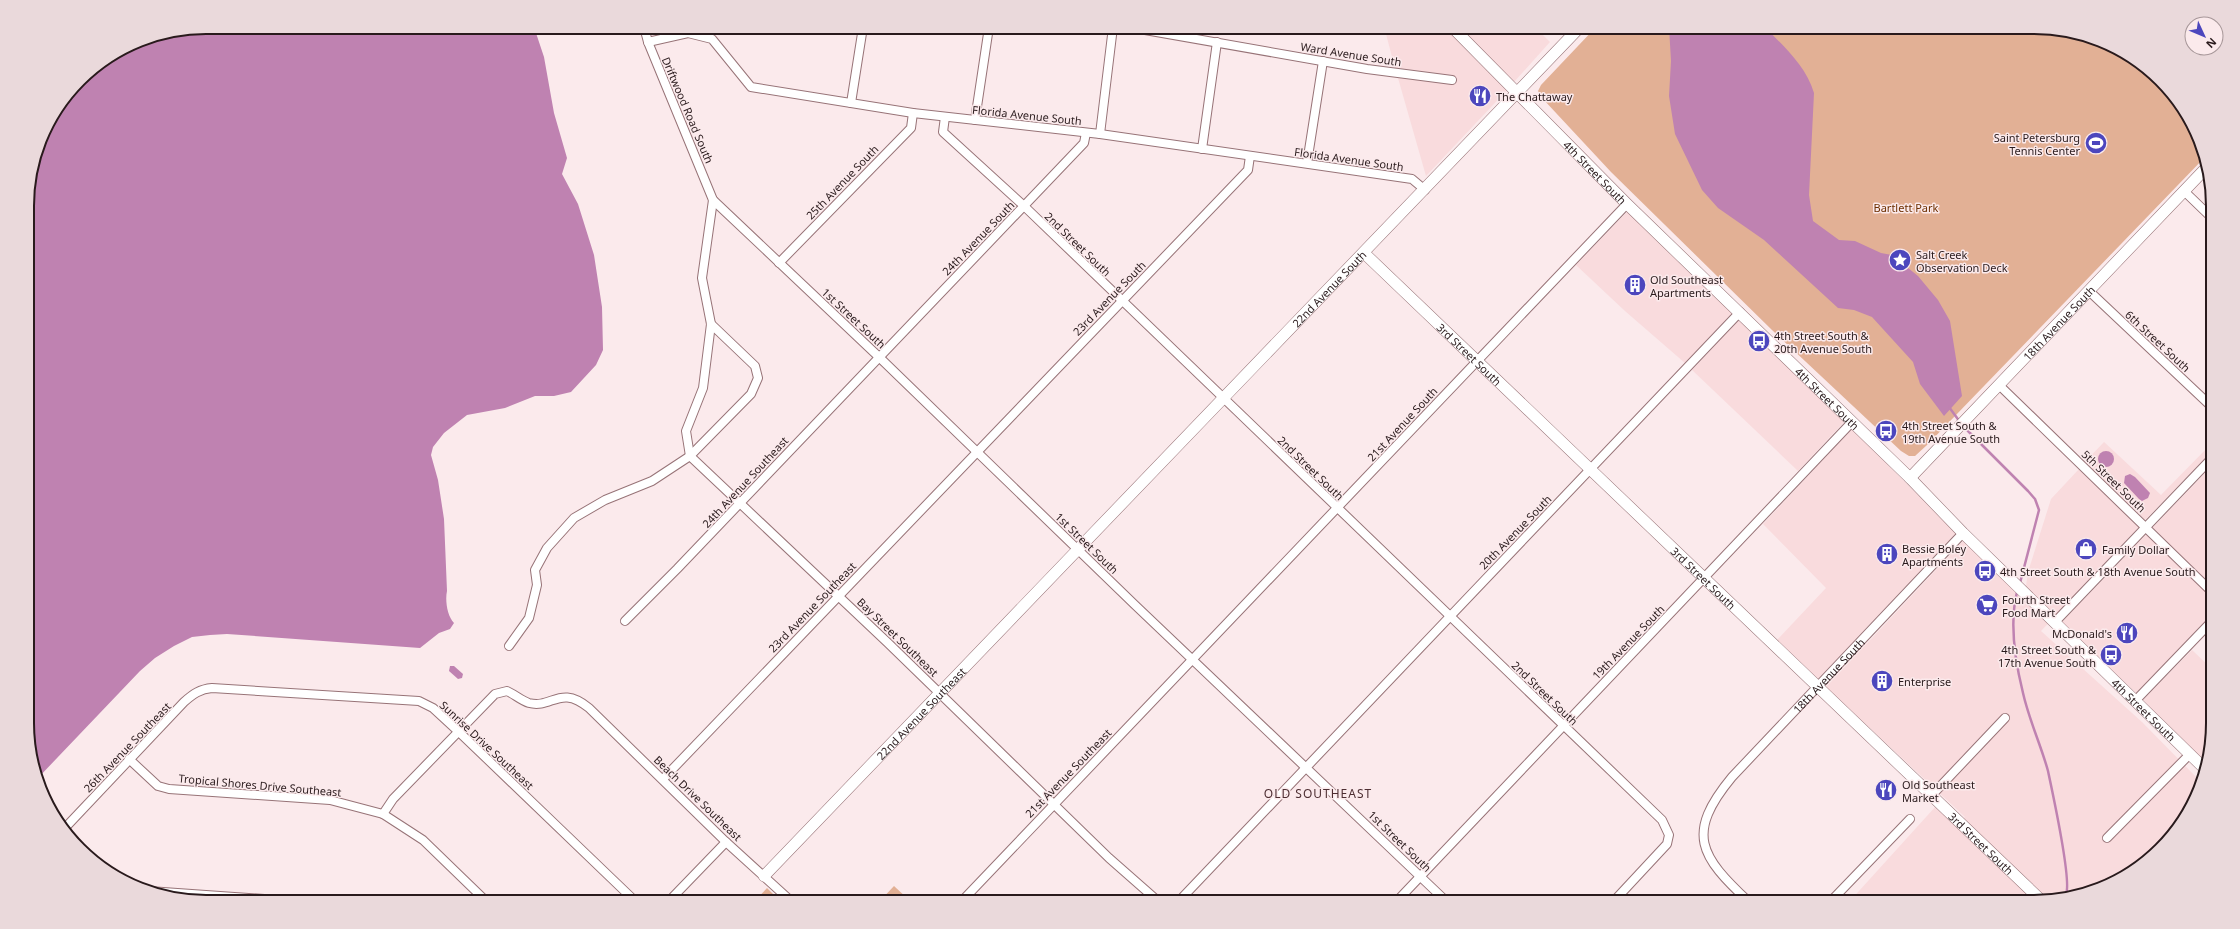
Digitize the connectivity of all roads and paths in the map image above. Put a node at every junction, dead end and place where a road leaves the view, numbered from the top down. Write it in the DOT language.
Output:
graph roads {
  1 [pos="646,34"];
  2 [pos="684,34"];
  3 [pos="692,34"];
  4 [pos="862,34"];
  5 [pos="988,34"];
  6 [pos="1112,34"];
  7 [pos="1170,34"];
  8 [pos="1459,34"];
  9 [pos="1573,34"];
  10 [pos="648,42"];
  11 [pos="1217,42"];
  12 [pos="1323,61"];
  13 [pos="1452,80"];
  14 [pos="1518,92"];
  15 [pos="851,103"];
  16 [pos="912,113"];
  17 [pos="945,117"];
  18 [pos="975,120"];
  19 [pos="1086,133"];
  20 [pos="1100,134"];
  21 [pos="1202,149"];
  22 [pos="1250,156"];
  23 [pos="1307,163"];
  24 [pos="2203,172"];
  25 [pos="1425,190"];
  26 [pos="2184,191"];
  27 [pos="713,200"];
  28 [pos="1627,204"];
  29 [pos="1024,206"];
  30 [pos="2206,212"];
  31 [pos="1364,253"];
  32 [pos="779,263"];
  33 [pos="2088,291"];
  34 [pos="1121,301"];
  35 [pos="1740,312"];
  36 [pos="710,324"];
  37 [pos="880,357"];
  38 [pos="1477,361"];
  39 [pos="1999,385"];
  40 [pos="1223,399"];
  41 [pos="2206,401"];
  42 [pos="1852,422"];
  43 [pos="977,450"];
  44 [pos="690,456"];
  45 [pos="2206,464"];
  46 [pos="1590,470"];
  47 [pos="1910,478"];
  48 [pos="740,502"];
  49 [pos="1338,508"];
  50 [pos="2146,527"];
  51 [pos="1963,533"];
  52 [pos="1078,550"];
  53 [pos="1705,577"];
  54 [pos="2206,586"];
  55 [pos="838,596"];
  56 [pos="1450,617"];
  57 [pos="624,622"];
  58 [pos="2055,622"];
  59 [pos="2206,627"];
  60 [pos="509,646"];
  61 [pos="1192,660"];
  62 [pos="1819,686"];
  63 [pos="212,688"];
  64 [pos="940,693"];
  65 [pos="2136,700"];
  66 [pos="2005,718"];
  67 [pos="1563,726"];
  68 [pos="459,732"];
  69 [pos="2190,754"];
  70 [pos="129,759"];
  71 [pos="2201,765"];
  72 [pos="1306,767"];
  73 [pos="663,779"];
  74 [pos="1932,796"];
  75 [pos="1055,803"];
  76 [pos="383,814"];
  77 [pos="1910,819"];
  78 [pos="68,825"];
  79 [pos="2107,838"];
  80 [pos="726,842"];
  81 [pos="764,876"];
  82 [pos="1420,876"];
  83 [pos="179,893"];
  84 [pos="206,895"];
  85 [pos="480,895"];
  86 [pos="629,895"];
  87 [pos="675,895"];
  88 [pos="784,895"];
  89 [pos="968,895"];
  90 [pos="1151,895"];
  91 [pos="1185,895"];
  92 [pos="1402,895"];
  93 [pos="1440,895"];
  94 [pos="1620,895"];
  95 [pos="1742,895"];
  96 [pos="1837,895"];
  97 [pos="2037,895"];
  1 -- 10 [label="street, Driftwood Road South"];
  2 -- 10 [label="street, Florida Avenue South"];
  3 -- 15 [label="street, Florida Avenue South"];
  4 -- 15 [label="street"];
  5 -- 18 [label="street"];
  6 -- 20 [label="street"];
  7 -- 11 [label="street, Ward Avenue South"];
  8 -- 14 [label="street, 4th Street South"];
  9 -- 14 [label="street, 22nd Avenue South"];
  10 -- 27 [label="street, Driftwood Road South"];
  11 -- 12 [label="street, Ward Avenue South"];
  11 -- 21 [label="street"];
  12 -- 13 [label="street, Ward Avenue South"];
  12 -- 23 [label="street"];
  14 -- 25 [label="street, 22nd Avenue South"];
  14 -- 28 [label="street, 4th Street South"];
  15 -- 16 [label="street, Florida Avenue South"];
  16 -- 17 [label="street, Florida Avenue South"];
  16 -- 32 [label="street, 25th Avenue South"];
  17 -- 18 [label="street, Florida Avenue South"];
  17 -- 29 [label="street, 2nd Street South"];
  18 -- 19 [label="street, Florida Avenue South"];
  19 -- 20 [label="street, Florida Avenue South"];
  19 -- 29 [label="street, 24th Avenue South"];
  20 -- 21 [label="street, Florida Avenue South"];
  21 -- 22 [label="street, Florida Avenue South"];
  22 -- 23 [label="street, Florida Avenue South"];
  22 -- 34 [label="street, 23rd Avenue South"];
  23 -- 25 [label="street, Florida Avenue South"];
  24 -- 26 [label="street, 18th Avenue South"];
  25 -- 31 [label="street, 22nd Avenue South"];
  26 -- 30 [label="street"];
  26 -- 33 [label="street, 18th Avenue South"];
  27 -- 32 [label="street, 1st Street South"];
  27 -- 36 [label="street"];
  28 -- 35 [label="street, 4th Street South"];
  28 -- 38 [label="street, 21st Avenue South"];
  29 -- 34 [label="street, 2nd Street South"];
  29 -- 37 [label="street, 24th Avenue South"];
  31 -- 38 [label="street, 3rd Street South"];
  31 -- 40 [label="street, 22nd Avenue South"];
  32 -- 37 [label="street, 1st Street South"];
  33 -- 39 [label="street, 18th Avenue South"];
  33 -- 41 [label="street, 6th Street South"];
  34 -- 40 [label="street, 2nd Street South"];
  34 -- 43 [label="street, 23rd Avenue South"];
  35 -- 42 [label="street, 4th Street South"];
  35 -- 46 [label="street, 20th Avenue South"];
  36 -- 44 [label="street"];
  36 -- 44 [label="street"];
  37 -- 43 [label="street, 1st Street South"];
  37 -- 48 [label="street, 24th Avenue Southeast"];
  38 -- 46 [label="street, 3rd Street South"];
  38 -- 49 [label="street, 21st Avenue South"];
  39 -- 47 [label="street, 18th Avenue South"];
  39 -- 50 [label="street, 5th Street South"];
  40 -- 49 [label="street, 2nd Street South"];
  40 -- 52 [label="street, 22nd Avenue South"];
  42 -- 47 [label="street, 4th Street South"];
  42 -- 53 [label="street, 19th Avenue South"];
  43 -- 52 [label="street, 1st Street South"];
  43 -- 55 [label="street, 23rd Avenue Southeast"];
  44 -- 48 [label="street, Bay Street Southeast"];
  44 -- 60 [label="street"];
  45 -- 50 [label="street"];
  46 -- 53 [label="street, 3rd Street South"];
  46 -- 56 [label="street, 20th Avenue South"];
  47 -- 51 [label="street, 4th Street South"];
  48 -- 55 [label="street, Bay Street Southeast"];
  48 -- 57 [label="street, 24th Avenue Southeast"];
  49 -- 56 [label="street, 2nd Street South"];
  49 -- 61 [label="street, 21st Avenue South"];
  50 -- 54 [label="street, 5th Street South"];
  50 -- 58 [label="street"];
  51 -- 58 [label="street, 4th Street South"];
  51 -- 62 [label="street, 18th Avenue South"];
  52 -- 61 [label="street, 1st Street South"];
  52 -- 64 [label="street, 22nd Avenue Southeast"];
  53 -- 62 [label="street, 3rd Street South"];
  53 -- 67 [label="street, 19th Avenue South"];
  55 -- 64 [label="street, Bay Street Southeast"];
  55 -- 73 [label="street, 23rd Avenue Southeast"];
  56 -- 67 [label="street, 2nd Street South"];
  56 -- 72 [label="street, 20th Avenue South"];
  58 -- 65 [label="street, 4th Street South"];
  59 -- 65 [label="street"];
  61 -- 72 [label="street, 1st Street South"];
  61 -- 75 [label="street, 21st Avenue Southeast"];
  62 -- 74 [label="street, 3rd Street South"];
  62 -- 95 [label="street, 18th Avenue South"];
  63 -- 68 [label="street, Sunrise Drive Southeast"];
  63 -- 70 [label="street, 26th Avenue Southeast"];
  64 -- 75 [label="street, Bay Street Southeast"];
  64 -- 81 [label="street, 22nd Avenue Southeast"];
  65 -- 69 [label="street, 4th Street South"];
  66 -- 74 [label="street"];
  67 -- 82 [label="street, 19th Avenue South"];
  67 -- 94 [label="street, 2nd Street South"];
  68 -- 73 [label="street, Beach Drive Southeast"];
  68 -- 76 [label="street"];
  68 -- 86 [label="street, Sunrise Drive Southeast"];
  69 -- 71 [label="street, 4th Street South"];
  69 -- 79 [label="street"];
  70 -- 76 [label="street, Tropical Shores Drive Southeast"];
  70 -- 78 [label="street, 26th Avenue Southeast"];
  72 -- 82 [label="street, 1st Street South"];
  72 -- 91 [label="street, 20th Avenue South"];
  73 -- 80 [label="street, Beach Drive Southeast"];
  74 -- 97 [label="street, 3rd Street South"];
  75 -- 89 [label="street, 21st Avenue Southeast"];
  75 -- 90 [label="street, Bay Street Southeast"];
  76 -- 85 [label="street, Tropical Shores Drive Southeast"];
  77 -- 96 [label="street"];
  80 -- 81 [label="street, Beach Drive Southeast"];
  80 -- 87 [label="street"];
  81 -- 88 [label="street, Beach Drive Southeast"];
  82 -- 92 [label="street, 19th Avenue South"];
  82 -- 93 [label="street, 1st Street South"];
  83 -- 84 [label="street"];
}
